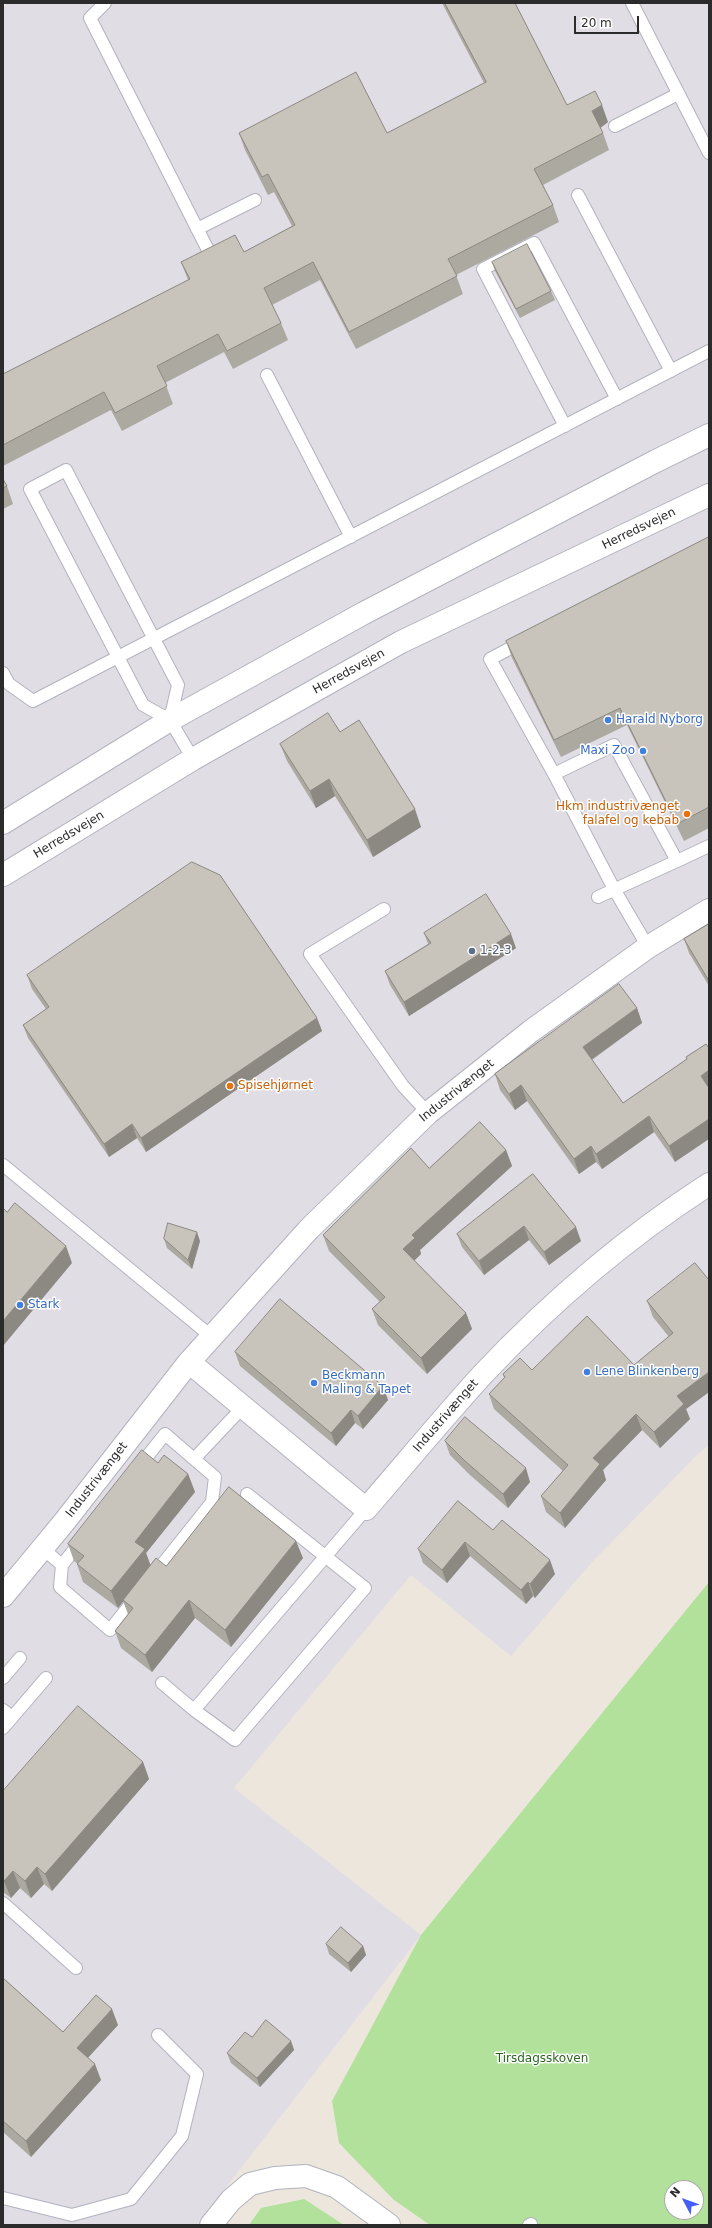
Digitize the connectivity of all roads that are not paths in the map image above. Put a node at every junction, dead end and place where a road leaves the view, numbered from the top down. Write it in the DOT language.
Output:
graph roads {
  1 [pos="105,3"];
  2 [pos="632,3"];
  3 [pos="678,94"];
  4 [pos="615,126"];
  5 [pos="709,154"];
  6 [pos="578,195"];
  7 [pos="255,200"];
  8 [pos="197,229"];
  9 [pos="209,252"];
  10 [pos="709,351"];
  11 [pos="671,371"];
  12 [pos="267,375"];
  13 [pos="617,399"];
  14 [pos="565,426"];
  15 [pos="709,435"];
  16 [pos="709,495"];
  17 [pos="351,537"];
  18 [pos="531,637"];
  19 [pos="154,639"];
  20 [pos="118,657"];
  21 [pos="3,673"];
  22 [pos="170,720"];
  23 [pos="193,759"];
  24 [pos="554,774"];
  25 [pos="3,823"];
  26 [pos="709,846"];
  27 [pos="677,861"];
  28 [pos="3,875"];
  29 [pos="614,889"];
  30 [pos="598,897"];
  31 [pos="384,909"];
  32 [pos="709,910"];
  33 [pos="648,947"];
  34 [pos="428,1113"];
  35 [pos="3,1164"];
  36 [pos="709,1184"];
  37 [pos="212,1337"];
  38 [pos="189,1362"];
  39 [pos="243,1407"];
  40 [pos="194,1459"];
  41 [pos="131,1478"];
  42 [pos="247,1494"];
  43 [pos="366,1509"];
  44 [pos="87,1534"];
  45 [pos="42,1548"];
  46 [pos="326,1556"];
  47 [pos="62,1565"];
  48 [pos="3,1596"];
  49 [pos="20,1658"];
  50 [pos="3,1678"];
  51 [pos="46,1678"];
  52 [pos="162,1683"];
  53 [pos="194,1710"];
  54 [pos="8,1714"];
  55 [pos="3,1728"];
  56 [pos="3,1903"];
  57 [pos="76,1968"];
  58 [pos="158,2035"];
  59 [pos="3,2198"];
  60 [pos="211,2225"];
  61 [pos="389,2225"];
  1 -- 8 [label="lane"];
  2 -- 3 [label="lane"];
  3 -- 4 [label="lane"];
  3 -- 5 [label="lane"];
  6 -- 11 [label="lane"];
  7 -- 8 [label="lane"];
  8 -- 9 [label="lane"];
  10 -- 11 [label="lane"];
  11 -- 13 [label="lane"];
  12 -- 17 [label="lane"];
  13 -- 14 [label="lane"];
  13 -- 14 [label="lane"];
  14 -- 17 [label="lane"];
  15 -- 22 [label="street"];
  16 -- 23 [label="street, Herredsvejen"];
  17 -- 19 [label="lane"];
  18 -- 24 [label="lane"];
  19 -- 20 [label="lane"];
  19 -- 20 [label="lane"];
  19 -- 22 [label="lane"];
  20 -- 21 [label="lane"];
  20 -- 22 [label="lane"];
  22 -- 23 [label="lane"];
  22 -- 25 [label="street"];
  23 -- 28 [label="street, Herredsvejen"];
  24 -- 27 [label="lane"];
  24 -- 29 [label="lane"];
  26 -- 27 [label="lane"];
  27 -- 29 [label="lane"];
  29 -- 30 [label="lane"];
  29 -- 33 [label="lane"];
  31 -- 34 [label="lane"];
  32 -- 33 [label="street, Industrivænget"];
  33 -- 34 [label="street, Industrivænget"];
  34 -- 37 [label="street, Industrivænget"];
  35 -- 37 [label="lane"];
  36 -- 43 [label="street, Industrivænget"];
  37 -- 38 [label="street, Industrivænget"];
  38 -- 39 [label="street"];
  38 -- 45 [label="street, Industrivænget"];
  39 -- 40 [label="lane"];
  39 -- 43 [label="street"];
  40 -- 41 [label="lane"];
  40 -- 47 [label="lane"];
  42 -- 46 [label="lane"];
  43 -- 46 [label="lane"];
  44 -- 47 [label="lane"];
  45 -- 47 [label="lane"];
  45 -- 48 [label="street, Industrivænget"];
  46 -- 53 [label="lane"];
  46 -- 53 [label="lane"];
  49 -- 50 [label="lane"];
  51 -- 54 [label="lane"];
  52 -- 53 [label="lane"];
  54 -- 55 [label="lane"];
  56 -- 57 [label="lane"];
  58 -- 59 [label="lane"];
  60 -- 61 [label="street"];
}
